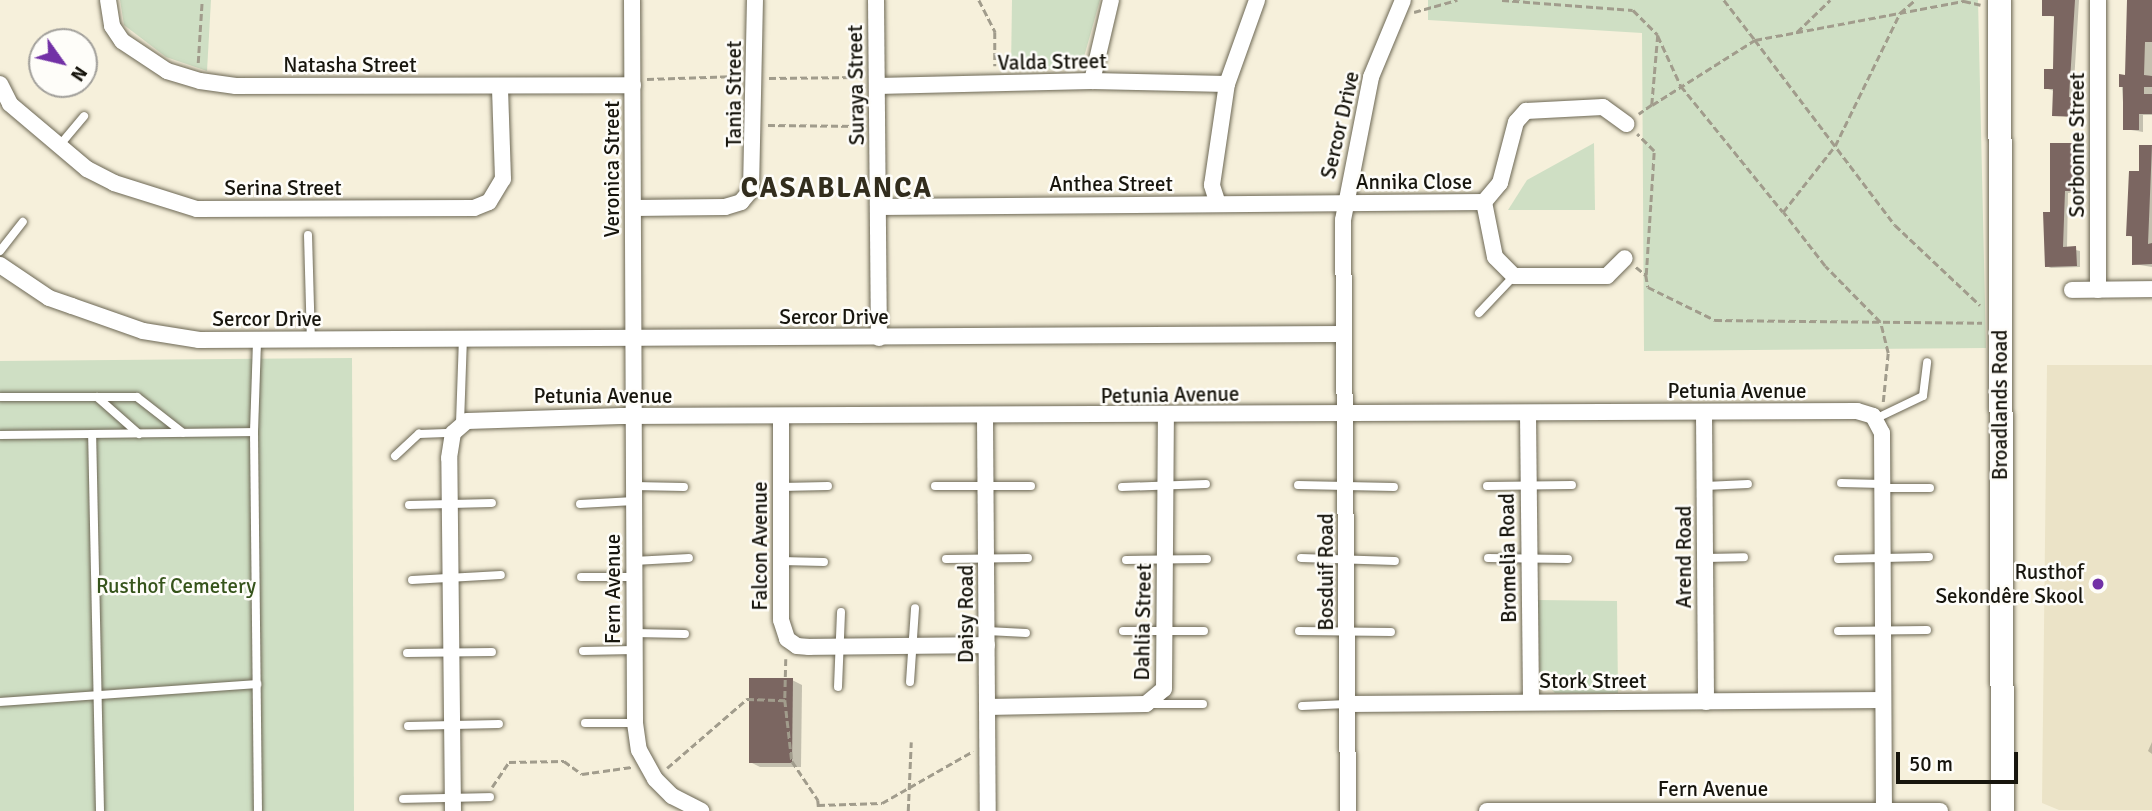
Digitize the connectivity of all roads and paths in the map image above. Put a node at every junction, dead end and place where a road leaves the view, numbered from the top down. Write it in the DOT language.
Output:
graph roads {
  1 [pos="108,0"];
  2 [pos="202,0"];
  3 [pos="632,0"];
  4 [pos="755,0"];
  5 [pos="876,0"];
  6 [pos="979,0"];
  7 [pos="1111,0"];
  8 [pos="1257,0"];
  9 [pos="1403,0"];
  10 [pos="1457,0"];
  11 [pos="1724,0"];
  12 [pos="1830,0"];
  13 [pos="1915,0"];
  14 [pos="2098,0"];
  15 [pos="1999,4"];
  16 [pos="1900,13"];
  17 [pos="1394,17"];
  18 [pos="1797,32"];
  19 [pos="1658,36"];
  20 [pos="1755,40"];
  21 [pos="196,80"];
  22 [pos="1092,81"];
  23 [pos="996,83"];
  24 [pos="0,84"];
  25 [pos="1227,84"];
  26 [pos="633,85"];
  27 [pos="877,86"];
  28 [pos="1681,86"];
  29 [pos="500,87"];
  30 [pos="1652,104"];
  31 [pos="84,116"];
  32 [pos="1626,124"];
  33 [pos="877,126"];
  34 [pos="755,129"];
  35 [pos="1835,146"];
  36 [pos="59,147"];
  37 [pos="1484,202"];
  38 [pos="1345,203"];
  39 [pos="1218,204"];
  40 [pos="878,207"];
  41 [pos="634,208"];
  42 [pos="1783,212"];
  43 [pos="23,222"];
  44 [pos="308,235"];
  45 [pos="0,251"];
  46 [pos="1625,258"];
  47 [pos="0,265"];
  48 [pos="1646,275"];
  49 [pos="1514,276"];
  50 [pos="2152,289"];
  51 [pos="2072,290"];
  52 [pos="2098,290"];
  53 [pos="1479,313"];
  54 [pos="1880,322"];
  55 [pos="2000,323"];
  56 [pos="1342,334"];
  57 [pos="634,338"];
  58 [pos="879,338"];
  59 [pos="463,339"];
  60 [pos="257,340"];
  61 [pos="311,340"];
  62 [pos="1927,362"];
  63 [pos="0,397"];
  64 [pos="97,397"];
  65 [pos="1704,412"];
  66 [pos="1528,413"];
  67 [pos="1346,414"];
  68 [pos="634,416"];
  69 [pos="1166,416"];
  70 [pos="1878,417"];
  71 [pos="781,418"];
  72 [pos="985,418"];
  73 [pos="456,429"];
  74 [pos="254,432"];
  75 [pos="183,433"];
  76 [pos="139,434"];
  77 [pos="0,435"];
  78 [pos="92,435"];
  79 [pos="395,456"];
  80 [pos="1841,483"];
  81 [pos="1206,484"];
  82 [pos="1748,484"];
  83 [pos="986,485"];
  84 [pos="1166,485"];
  85 [pos="1298,485"];
  86 [pos="1346,485"];
  87 [pos="1572,485"];
  88 [pos="828,486"];
  89 [pos="935,486"];
  90 [pos="1031,486"];
  91 [pos="1486,486"];
  92 [pos="1528,486"];
  93 [pos="1705,486"];
  94 [pos="1882,486"];
  95 [pos="684,487"];
  96 [pos="781,487"];
  97 [pos="1122,487"];
  98 [pos="1394,487"];
  99 [pos="1930,488"];
  100 [pos="634,493"];
  101 [pos="492,503"];
  102 [pos="449,504"];
  103 [pos="580,504"];
  104 [pos="409,505"];
  105 [pos="1744,557"];
  106 [pos="1929,557"];
  107 [pos="689,558"];
  108 [pos="1028,558"];
  109 [pos="1165,558"];
  110 [pos="1301,558"];
  111 [pos="1488,558"];
  112 [pos="1705,558"];
  113 [pos="1838,558"];
  114 [pos="1882,558"];
  115 [pos="946,559"];
  116 [pos="986,559"];
  117 [pos="1206,559"];
  118 [pos="1347,559"];
  119 [pos="1529,559"];
  120 [pos="1568,559"];
  121 [pos="1126,560"];
  122 [pos="781,561"];
  123 [pos="1395,561"];
  124 [pos="824,562"];
  125 [pos="634,569"];
  126 [pos="501,576"];
  127 [pos="581,577"];
  128 [pos="450,578"];
  129 [pos="412,580"];
  130 [pos="915,608"];
  131 [pos="841,612"];
  132 [pos="1123,631"];
  133 [pos="1165,631"];
  134 [pos="1204,631"];
  135 [pos="1299,631"];
  136 [pos="1838,631"];
  137 [pos="1883,631"];
  138 [pos="1927,631"];
  139 [pos="1347,632"];
  140 [pos="1391,632"];
  141 [pos="1026,633"];
  142 [pos="685,634"];
  143 [pos="987,638"];
  144 [pos="787,639"];
  145 [pos="634,642"];
  146 [pos="838,646"];
  147 [pos="912,646"];
  148 [pos="583,651"];
  149 [pos="451,652"];
  150 [pos="492,652"];
  151 [pos="407,653"];
  152 [pos="910,682"];
  153 [pos="257,684"];
  154 [pos="838,687"];
  155 [pos="97,696"];
  156 [pos="785,700"];
  157 [pos="1883,700"];
  158 [pos="0,702"];
  159 [pos="1531,702"];
  160 [pos="1706,702"];
  161 [pos="1146,704"];
  162 [pos="1203,704"];
  163 [pos="1348,704"];
  164 [pos="1302,706"];
  165 [pos="987,707"];
  166 [pos="584,723"];
  167 [pos="635,723"];
  168 [pos="499,724"];
  169 [pos="452,725"];
  170 [pos="408,726"];
  171 [pos="911,742"];
  172 [pos="988,742"];
  173 [pos="651,772"];
  174 [pos="909,791"];
  175 [pos="490,797"];
  176 [pos="403,799"];
  177 [pos="453,804"];
  178 [pos="818,805"];
  179 [pos="1884,810"];
  180 [pos="100,811"];
  181 [pos="257,811"];
  182 [pos="701,811"];
  183 [pos="818,811"];
  184 [pos="908,811"];
  185 [pos="988,811"];
  186 [pos="1348,811"];
  187 [pos="1487,811"];
  188 [pos="1940,811"];
  189 [pos="2002,811"];
  1 -- 21 [label="street, Natasha Street"];
  2 -- 21 [label="path"];
  3 -- 26 [label="street, Veronica Street"];
  4 -- 34 [label="street, Tania Street"];
  5 -- 27 [label="street, Suraya Street"];
  6 -- 23 [label="path"];
  7 -- 22 [label="street"];
  8 -- 25 [label="street"];
  9 -- 17 [label="street, Sercor Drive"];
  10 -- 17 [label="path"];
  11 -- 20 [label="path"];
  12 -- 18 [label="path"];
  13 -- 16 [label="path"];
  14 -- 52 [label="street, Sorbonne Street"];
  15 -- 16 [label="path"];
  15 -- 55 [label="main road, Broadlands Road"];
  16 -- 18 [label="path"];
  16 -- 35 [label="path"];
  17 -- 38 [label="street, Sercor Drive"];
  18 -- 20 [label="path"];
  19 -- 28 [label="path"];
  20 -- 28 [label="path"];
  20 -- 35 [label="path"];
  21 -- 29 [label="street, Natasha Street"];
  22 -- 23 [label="street, Valda Street"];
  22 -- 25 [label="street, Valda Street"];
  23 -- 27 [label="street, Valda Street"];
  24 -- 36 [label="street, Serina Street"];
  25 -- 39 [label="street"];
  26 -- 29 [label="street, Natasha Street"];
  26 -- 41 [label="street, Veronica Street"];
  27 -- 33 [label="street, Suraya Street"];
  28 -- 30 [label="path"];
  28 -- 42 [label="path"];
  29 -- 36 [label="street, Serina Street"];
  31 -- 36 [label="lane"];
  32 -- 37 [label="street, Annika Close"];
  33 -- 34 [label="path"];
  33 -- 40 [label="street, Suraya Street"];
  34 -- 41 [label="street, Tania Street"];
  35 -- 42 [label="path"];
  35 -- 55 [label="path"];
  37 -- 38 [label="street, Annika Close"];
  37 -- 49 [label="street, Annika Close"];
  38 -- 39 [label="street, Anthea Street"];
  38 -- 56 [label="street, Sercor Drive"];
  39 -- 40 [label="street, Anthea Street"];
  40 -- 58 [label="street, Suraya Street"];
  41 -- 57 [label="street, Veronica Street"];
  42 -- 54 [label="path"];
  43 -- 45 [label="lane"];
  44 -- 61 [label="lane"];
  46 -- 49 [label="street"];
  47 -- 60 [label="street, Sercor Drive"];
  48 -- 54 [label="path"];
  49 -- 53 [label="lane"];
  50 -- 52 [label="street"];
  51 -- 52 [label="street"];
  54 -- 55 [label="path"];
  54 -- 70 [label="path"];
  55 -- 189 [label="main road, Broadlands Road"];
  56 -- 58 [label="street, Sercor Drive"];
  56 -- 67 [label="street, Bosduif Road"];
  57 -- 58 [label="street, Sercor Drive"];
  57 -- 59 [label="street, Sercor Drive"];
  57 -- 68 [label="street, Fern Avenue"];
  59 -- 61 [label="street, Sercor Drive"];
  59 -- 73 [label="lane"];
  60 -- 61 [label="street, Sercor Drive"];
  60 -- 74 [label="lane"];
  62 -- 70 [label="lane"];
  63 -- 64 [label="lane"];
  64 -- 75 [label="lane"];
  64 -- 76 [label="lane"];
  65 -- 66 [label="street, Petunia Avenue"];
  65 -- 70 [label="street, Petunia Avenue"];
  65 -- 93 [label="street, Arend Road"];
  66 -- 67 [label="street, Petunia Avenue"];
  66 -- 92 [label="street, Bromelia Road"];
  67 -- 69 [label="street, Petunia Avenue"];
  67 -- 86 [label="street, Bosduif Road"];
  68 -- 71 [label="street, Petunia Avenue"];
  68 -- 73 [label="street, Petunia Avenue"];
  68 -- 100 [label="street, Fern Avenue"];
  69 -- 72 [label="street, Petunia Avenue"];
  69 -- 84 [label="street, Dahlia Street"];
  70 -- 94 [label="street"];
  71 -- 72 [label="street, Petunia Avenue"];
  71 -- 96 [label="street, Falcon Avenue"];
  72 -- 83 [label="street, Daisy Road"];
  73 -- 79 [label="lane"];
  73 -- 102 [label="street"];
  74 -- 75 [label="lane"];
  74 -- 153 [label="lane"];
  75 -- 76 [label="lane"];
  76 -- 78 [label="lane"];
  77 -- 78 [label="lane"];
  78 -- 155 [label="lane"];
  80 -- 94 [label="lane"];
  81 -- 84 [label="lane"];
  82 -- 93 [label="lane"];
  83 -- 89 [label="lane"];
  83 -- 90 [label="lane"];
  83 -- 116 [label="street, Daisy Road"];
  84 -- 97 [label="lane"];
  84 -- 109 [label="street, Dahlia Street"];
  85 -- 86 [label="lane"];
  86 -- 98 [label="lane"];
  86 -- 118 [label="street, Bosduif Road"];
  87 -- 92 [label="lane"];
  88 -- 96 [label="lane"];
  91 -- 92 [label="lane"];
  92 -- 119 [label="street, Bromelia Road"];
  93 -- 112 [label="street, Arend Road"];
  94 -- 99 [label="lane"];
  94 -- 114 [label="street"];
  95 -- 100 [label="lane"];
  96 -- 122 [label="street, Falcon Avenue"];
  100 -- 103 [label="lane"];
  100 -- 125 [label="street, Fern Avenue"];
  101 -- 102 [label="lane"];
  102 -- 104 [label="lane"];
  102 -- 128 [label="street"];
  105 -- 112 [label="lane"];
  106 -- 114 [label="lane"];
  107 -- 125 [label="lane"];
  108 -- 116 [label="lane"];
  109 -- 117 [label="lane"];
  109 -- 121 [label="lane"];
  109 -- 133 [label="street, Dahlia Street"];
  110 -- 118 [label="lane"];
  111 -- 119 [label="lane"];
  112 -- 160 [label="street, Arend Road"];
  113 -- 114 [label="lane"];
  114 -- 137 [label="street"];
  115 -- 116 [label="lane"];
  116 -- 143 [label="street, Daisy Road"];
  118 -- 123 [label="lane"];
  118 -- 139 [label="street, Bosduif Road"];
  119 -- 120 [label="lane"];
  119 -- 159 [label="street, Bromelia Road"];
  122 -- 124 [label="lane"];
  122 -- 144 [label="street, Falcon Avenue"];
  125 -- 127 [label="lane"];
  125 -- 145 [label="street, Fern Avenue"];
  126 -- 128 [label="lane"];
  128 -- 129 [label="lane"];
  128 -- 149 [label="street"];
  130 -- 147 [label="lane"];
  131 -- 146 [label="lane"];
  132 -- 133 [label="lane"];
  133 -- 134 [label="lane"];
  133 -- 161 [label="street, Dahlia Street"];
  135 -- 139 [label="lane"];
  136 -- 137 [label="lane"];
  137 -- 138 [label="lane"];
  137 -- 157 [label="street"];
  139 -- 140 [label="lane"];
  139 -- 163 [label="street, Bosduif Road"];
  141 -- 143 [label="lane"];
  142 -- 145 [label="lane"];
  143 -- 147 [label="street, Falcon Avenue"];
  143 -- 165 [label="street, Daisy Road"];
  144 -- 146 [label="street, Falcon Avenue"];
  144 -- 156 [label="path"];
  145 -- 148 [label="lane"];
  145 -- 167 [label="street, Fern Avenue"];
  146 -- 147 [label="street, Falcon Avenue"];
  146 -- 154 [label="lane"];
  147 -- 152 [label="lane"];
  149 -- 150 [label="lane"];
  149 -- 151 [label="lane"];
  149 -- 169 [label="street"];
  153 -- 155 [label="lane"];
  153 -- 181 [label="lane"];
  155 -- 158 [label="lane"];
  155 -- 180 [label="lane"];
  156 -- 173 [label="path"];
  156 -- 178 [label="path"];
  157 -- 160 [label="street, Stork Street"];
  157 -- 179 [label="street"];
  159 -- 160 [label="street, Stork Street"];
  159 -- 163 [label="street, Stork Street"];
  161 -- 162 [label="lane"];
  161 -- 165 [label="street, Dahlia Street"];
  163 -- 164 [label="lane, Stork Street"];
  163 -- 186 [label="street, Bosduif Road"];
  165 -- 172 [label="street, Daisy Road"];
  166 -- 167 [label="lane"];
  167 -- 173 [label="street, Fern Avenue"];
  168 -- 169 [label="lane"];
  169 -- 170 [label="lane"];
  169 -- 177 [label="street"];
  171 -- 174 [label="path"];
  172 -- 174 [label="path"];
  172 -- 185 [label="street, Daisy Road"];
  173 -- 175 [label="path"];
  173 -- 182 [label="street"];
  174 -- 178 [label="path"];
  174 -- 184 [label="path"];
  175 -- 177 [label="lane"];
  176 -- 177 [label="lane"];
  178 -- 183 [label="path"];
  179 -- 187 [label="street, Fern Avenue"];
  179 -- 188 [label="street, Fern Avenue"];
}
